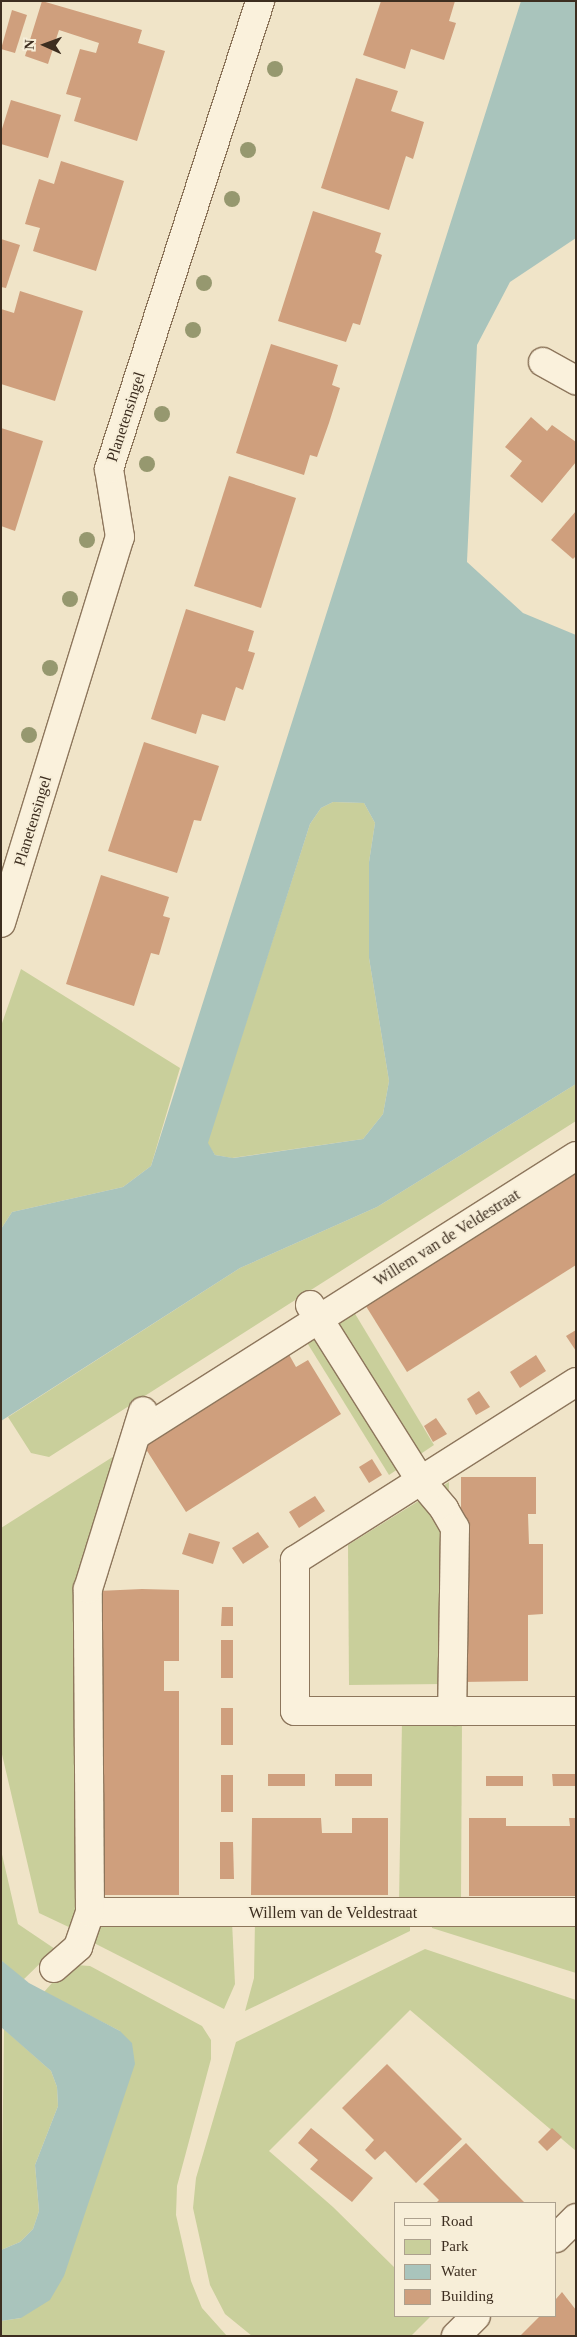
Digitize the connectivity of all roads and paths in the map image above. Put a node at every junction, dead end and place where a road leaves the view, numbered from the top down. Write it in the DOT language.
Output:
graph roads {
  1 [pos="260,1"];
  2 [pos="543,362"];
  3 [pos="576,380"];
  4 [pos="1,923"];
  5 [pos="576,1156"];
  6 [pos="314,1312"];
  7 [pos="576,1382"];
  8 [pos="420,1480"];
  9 [pos="452,1711"];
  10 [pos="576,1711"];
  11 [pos="90,1912"];
  12 [pos="576,1912"];
  13 [pos="54,1968"];
  14 [pos="576,2218"];
  15 [pos="557,2237"];
  16 [pos="475,2317"];
  17 [pos="456,2336"];
  1 -- 4 [label="street, Planetensingel"];
  2 -- 3 [label="street"];
  5 -- 6 [label="street, Willem van de Veldestraat"];
  6 -- 8 [label="street"];
  6 -- 11 [label="street, Willem van de Veldestraat"];
  7 -- 8 [label="street"];
  8 -- 9 [label="street"];
  8 -- 9 [label="street"];
  9 -- 10 [label="street"];
  11 -- 12 [label="street, Willem van de Veldestraat"];
  11 -- 13 [label="street, Willem van de Veldestraat"];
  14 -- 15 [label="street"];
  16 -- 17 [label="street"];
}
